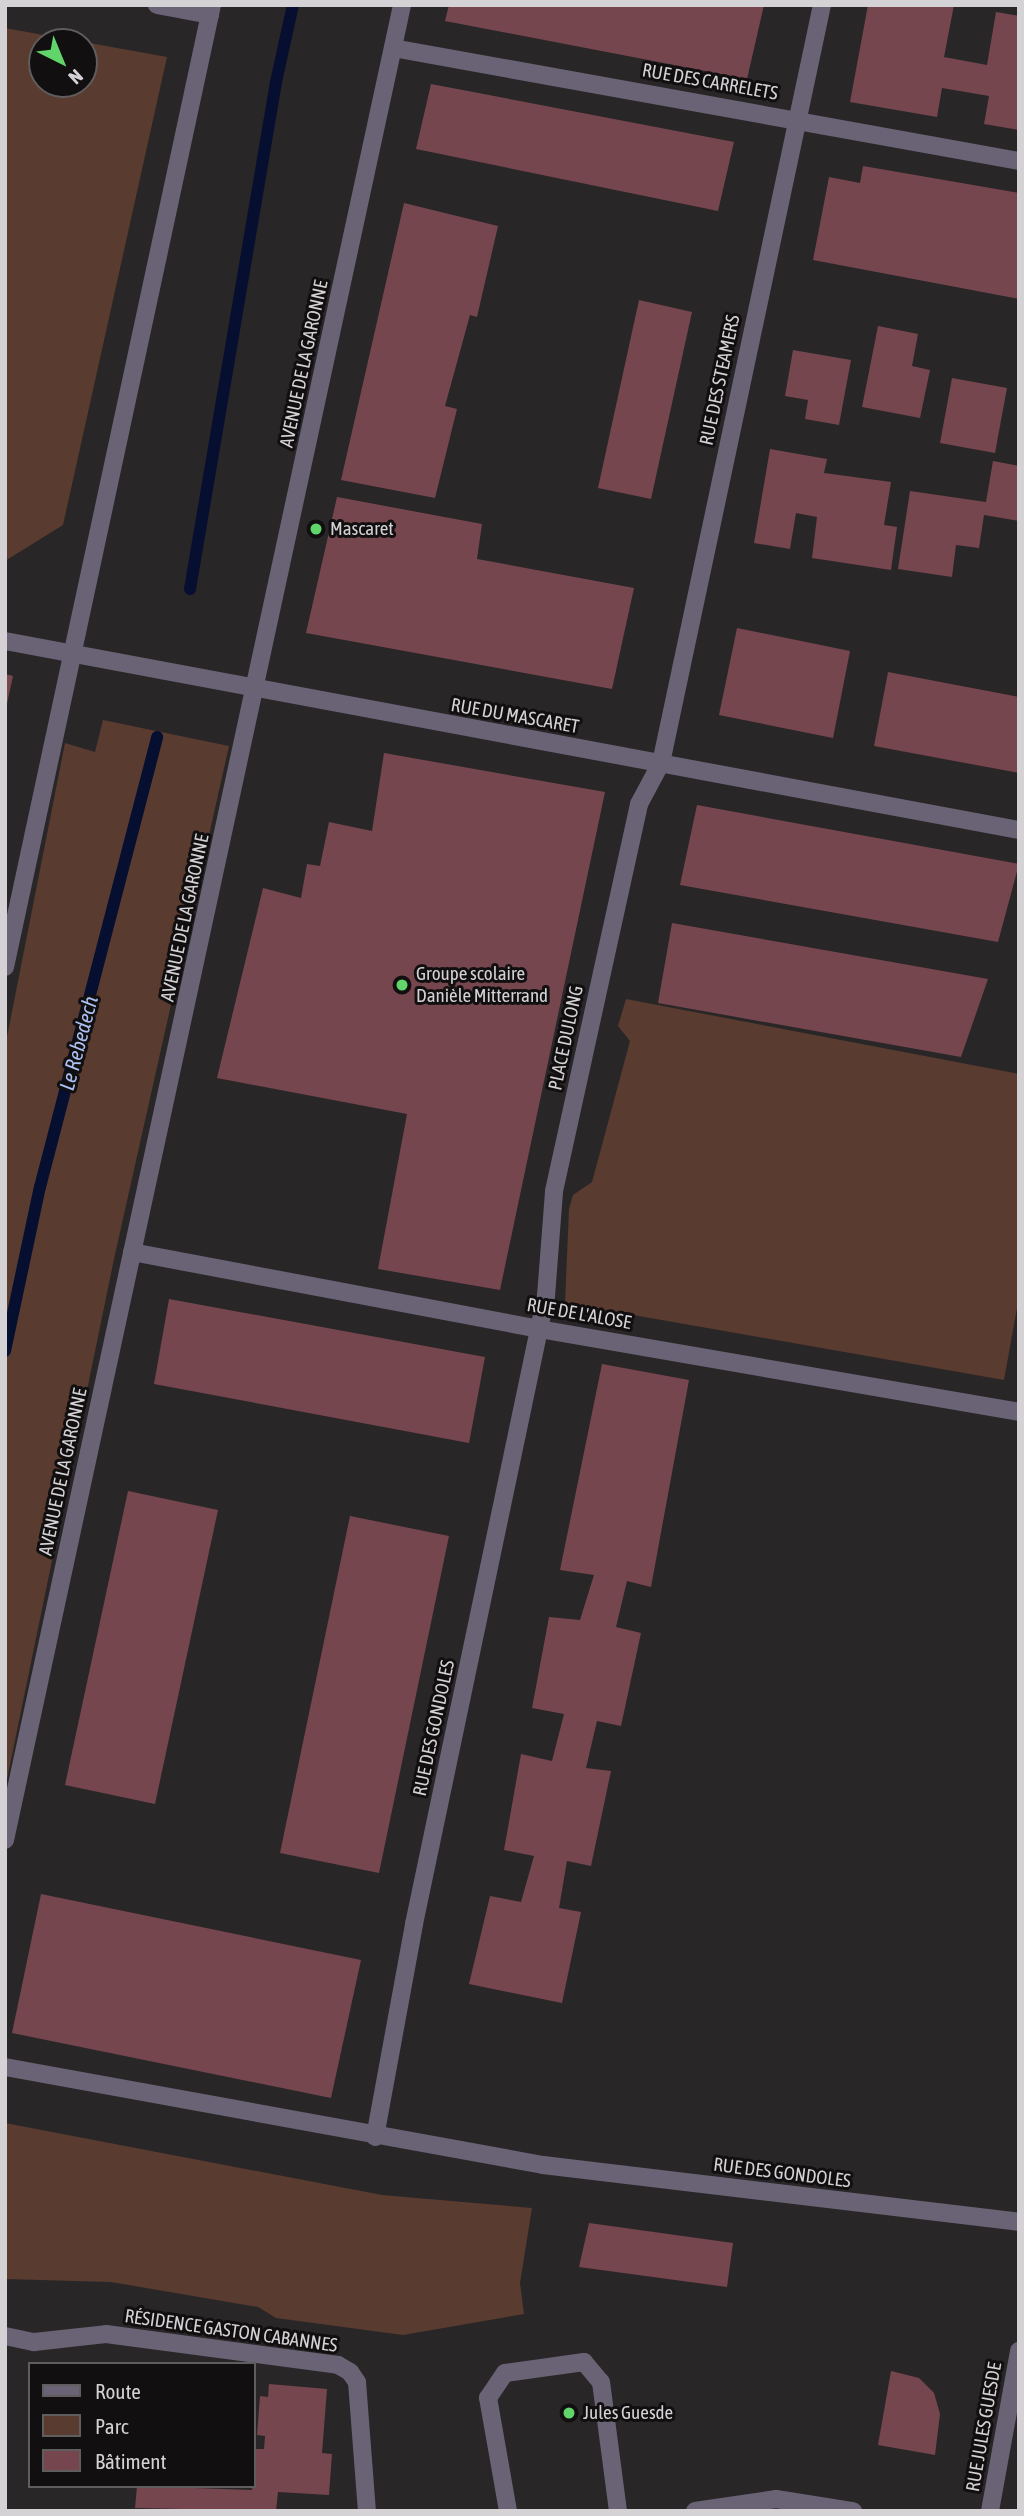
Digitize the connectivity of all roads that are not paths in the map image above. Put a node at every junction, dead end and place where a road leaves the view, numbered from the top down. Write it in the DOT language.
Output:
graph roads {
  1 [pos="157,5"];
  2 [pos="402,5"];
  3 [pos="822,5"];
  4 [pos="211,10"];
  5 [pos="393,48"];
  6 [pos="798,119"];
  7 [pos="1019,161"];
  8 [pos="5,641"];
  9 [pos="70,653"];
  10 [pos="256,690"];
  11 [pos="661,763"];
  12 [pos="1019,830"];
  13 [pos="5,967"];
  14 [pos="132,1252"];
  15 [pos="539,1329"];
  16 [pos="1019,1412"];
  17 [pos="5,1840"];
  18 [pos="7,2069"];
  19 [pos="375,2137"];
  20 [pos="1019,2222"];
  21 [pos="5,2336"];
  22 [pos="1019,2351"];
  23 [pos="367,2511"];
  24 [pos="508,2511"];
  25 [pos="618,2511"];
  26 [pos="695,2511"];
  27 [pos="853,2511"];
  28 [pos="990,2511"];
  1 -- 4 [label="street"];
  2 -- 5 [label="street, AVENUE DE LA GARONNE"];
  3 -- 6 [label="street, RUE DES STEAMERS"];
  4 -- 9 [label="street"];
  5 -- 6 [label="street, RUE DES CARRELETS"];
  5 -- 10 [label="street, AVENUE DE LA GARONNE"];
  6 -- 7 [label="street, RUE DES CARRELETS"];
  6 -- 11 [label="street, RUE DES STEAMERS"];
  8 -- 9 [label="street, RUE DU MASCARET"];
  9 -- 10 [label="street, RUE DU MASCARET"];
  9 -- 13 [label="street"];
  10 -- 11 [label="street, RUE DU MASCARET"];
  10 -- 14 [label="street, AVENUE DE LA GARONNE"];
  11 -- 12 [label="street, RUE DU MASCARET"];
  11 -- 15 [label="street, PLACE DULONG"];
  14 -- 15 [label="street, RUE DE L'ALOSE"];
  14 -- 17 [label="street, AVENUE DE LA GARONNE"];
  15 -- 16 [label="street, RUE DE L'ALOSE"];
  15 -- 19 [label="street, RUE DES GONDOLES"];
  18 -- 19 [label="street, RUE DES GONDOLES"];
  19 -- 20 [label="street, RUE DES GONDOLES"];
  21 -- 23 [label="street, RÉSIDENCE GASTON CABANNES"];
  22 -- 28 [label="street, RUE JULES GUESDE"];
  24 -- 25 [label="street"];
  26 -- 27 [label="street"];
}
